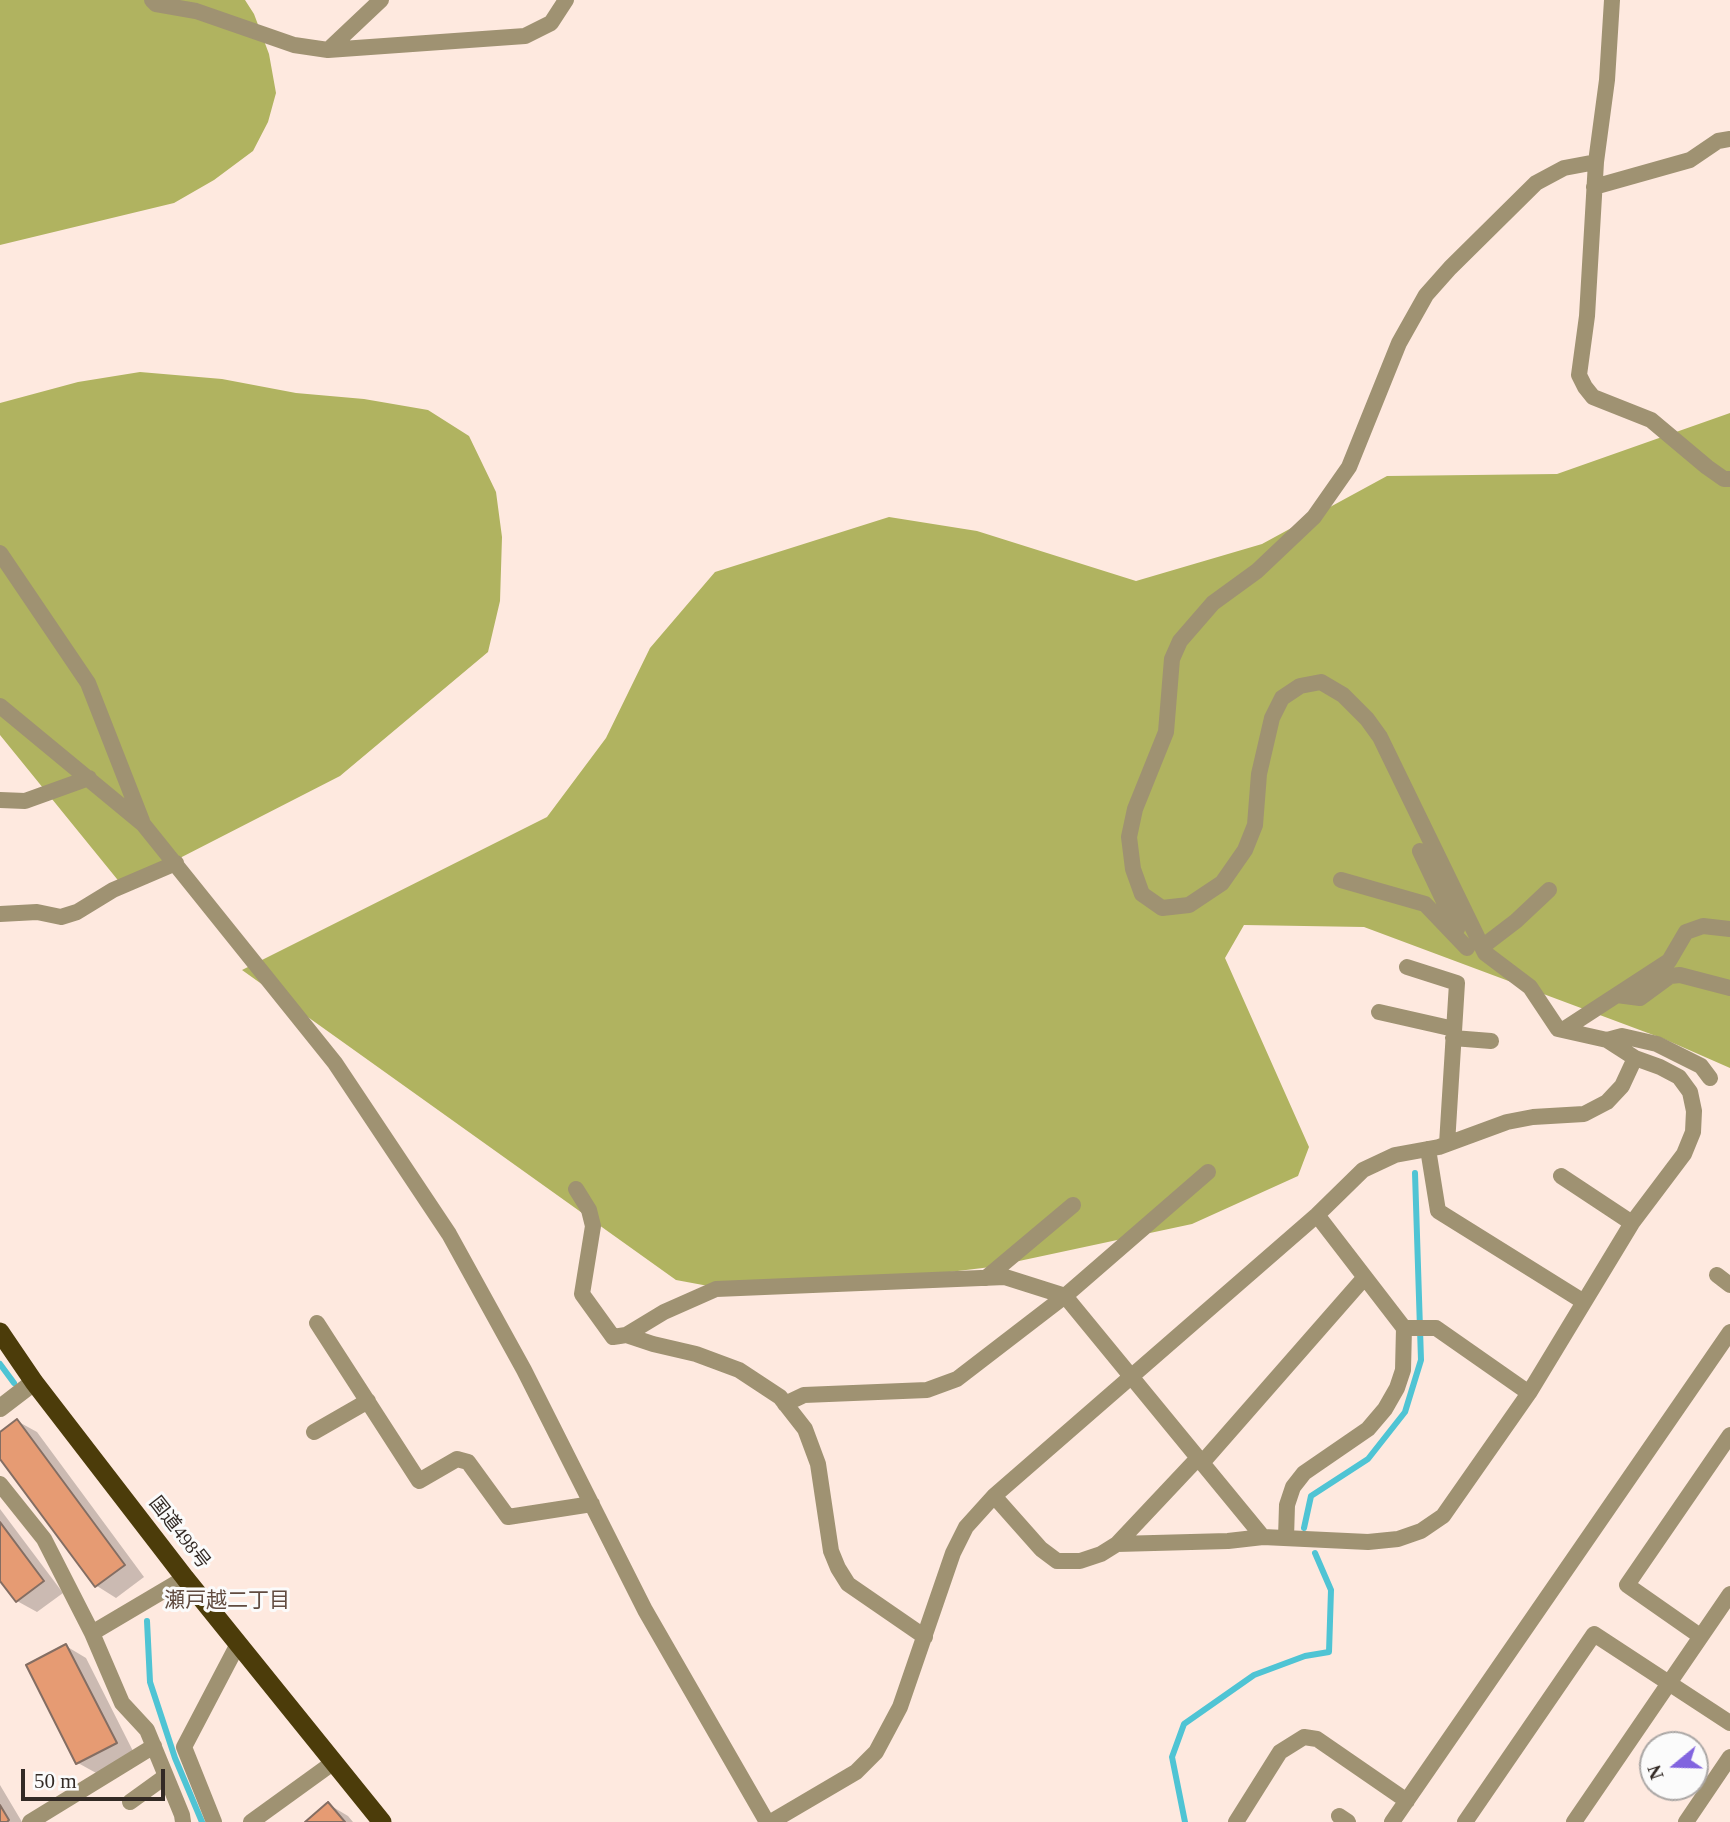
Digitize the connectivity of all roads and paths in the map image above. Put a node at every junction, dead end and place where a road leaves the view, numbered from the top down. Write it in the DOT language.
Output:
graph roads {
  1 [pos="152,0"];
  2 [pos="381,0"];
  3 [pos="566,0"];
  4 [pos="1612,0"];
  5 [pos="328,50"];
  6 [pos="1730,139"];
  7 [pos="1596,162"];
  8 [pos="1594,187"];
  9 [pos="1730,479"];
  10 [pos="0,553"];
  11 [pos="0,706"];
  12 [pos="89,778"];
  13 [pos="0,800"];
  14 [pos="143,824"];
  15 [pos="1420,851"];
  16 [pos="176,863"];
  17 [pos="1340,880"];
  18 [pos="1549,890"];
  19 [pos="0,914"];
  20 [pos="1730,929"];
  21 [pos="1478,949"];
  22 [pos="1407,967"];
  23 [pos="1730,988"];
  24 [pos="1617,995"];
  25 [pos="1379,1012"];
  26 [pos="1563,1030"];
  27 [pos="1454,1033"];
  28 [pos="1606,1040"];
  29 [pos="1491,1041"];
  30 [pos="1635,1058"];
  31 [pos="1710,1078"];
  32 [pos="1447,1144"];
  33 [pos="1428,1149"];
  34 [pos="1208,1172"];
  35 [pos="1561,1176"];
  36 [pos="576,1189"];
  37 [pos="1073,1205"];
  38 [pos="1317,1215"];
  39 [pos="1632,1223"];
  40 [pos="1365,1277"];
  41 [pos="986,1278"];
  42 [pos="1065,1296"];
  43 [pos="1584,1302"];
  44 [pos="317,1323"];
  45 [pos="1406,1328"];
  46 [pos="0,1332"];
  47 [pos="1730,1332"];
  48 [pos="626,1335"];
  49 [pos="1132,1376"];
  50 [pos="34,1382"];
  51 [pos="1529,1393"];
  52 [pos="368,1401"];
  53 [pos="785,1404"];
  54 [pos="0,1408"];
  55 [pos="314,1432"];
  56 [pos="1730,1435"];
  57 [pos="1200,1460"];
  58 [pos="0,1484"];
  59 [pos="994,1496"];
  60 [pos="592,1504"];
  61 [pos="1263,1537"];
  62 [pos="1286,1538"];
  63 [pos="1117,1544"];
  64 [pos="185,1578"];
  65 [pos="1730,1594"];
  66 [pos="92,1633"];
  67 [pos="1700,1636"];
  68 [pos="925,1637"];
  69 [pos="238,1644"];
  70 [pos="1668,1683"];
  71 [pos="1730,1723"];
  72 [pos="154,1746"];
  73 [pos="1730,1757"];
  74 [pos="334,1762"];
  75 [pos="166,1776"];
  76 [pos="1407,1801"];
  77 [pos="131,1802"];
  78 [pos="30,1822"];
  79 [pos="183,1822"];
  80 [pos="214,1822"];
  81 [pos="251,1822"];
  82 [pos="382,1822"];
  83 [pos="769,1822"];
  84 [pos="1236,1822"];
  85 [pos="1392,1822"];
  86 [pos="1465,1822"];
  87 [pos="1574,1822"];
  88 [pos="1686,1822"];
  1 -- 5 [label="street"];
  2 -- 5 [label="street"];
  3 -- 5 [label="street"];
  4 -- 7 [label="street"];
  6 -- 8 [label="street"];
  7 -- 8 [label="street"];
  7 -- 21 [label="street"];
  8 -- 9 [label="street"];
  10 -- 14 [label="street"];
  11 -- 12 [label="street"];
  12 -- 13 [label="street"];
  12 -- 14 [label="street"];
  14 -- 16 [label="street"];
  15 -- 21 [label="street"];
  16 -- 19 [label="street"];
  16 -- 60 [label="street"];
  17 -- 21 [label="street"];
  18 -- 21 [label="street"];
  20 -- 24 [label="street"];
  21 -- 26 [label="street"];
  22 -- 27 [label="street"];
  23 -- 24 [label="street"];
  24 -- 26 [label="street"];
  25 -- 27 [label="street"];
  26 -- 28 [label="street"];
  27 -- 29 [label="street"];
  27 -- 32 [label="street"];
  28 -- 30 [label="street"];
  28 -- 31 [label="street"];
  30 -- 32 [label="street"];
  30 -- 39 [label="street"];
  32 -- 33 [label="street"];
  33 -- 38 [label="street"];
  33 -- 43 [label="street"];
  34 -- 42 [label="street"];
  35 -- 39 [label="street"];
  36 -- 48 [label="street"];
  37 -- 41 [label="street"];
  38 -- 40 [label="street"];
  38 -- 49 [label="street"];
  39 -- 43 [label="street"];
  40 -- 45 [label="street"];
  40 -- 57 [label="street"];
  41 -- 42 [label="street"];
  41 -- 48 [label="street"];
  42 -- 49 [label="street"];
  42 -- 53 [label="street"];
  43 -- 51 [label="street"];
  44 -- 52 [label="street"];
  45 -- 51 [label="street"];
  45 -- 62 [label="street"];
  46 -- 50 [label="highway, 国道498号"];
  47 -- 76 [label="street"];
  48 -- 53 [label="street"];
  49 -- 57 [label="street"];
  49 -- 59 [label="street"];
  50 -- 54 [label="street"];
  50 -- 64 [label="highway, 国道498号"];
  51 -- 62 [label="street"];
  52 -- 55 [label="street"];
  52 -- 60 [label="street"];
  53 -- 68 [label="street"];
  56 -- 67 [label="street"];
  57 -- 61 [label="street"];
  57 -- 63 [label="street"];
  58 -- 66 [label="street"];
  59 -- 63 [label="street"];
  59 -- 68 [label="street"];
  60 -- 83 [label="street"];
  61 -- 62 [label="street"];
  61 -- 63 [label="street"];
  64 -- 66 [label="street"];
  64 -- 69 [label="highway, 国道498号"];
  65 -- 67 [label="street"];
  66 -- 72 [label="street"];
  67 -- 70 [label="street"];
  68 -- 83 [label="street"];
  69 -- 74 [label="highway, 国道498号"];
  69 -- 80 [label="street"];
  70 -- 71 [label="street"];
  70 -- 86 [label="street"];
  70 -- 87 [label="street"];
  72 -- 75 [label="street"];
  72 -- 78 [label="street"];
  73 -- 88 [label="street"];
  74 -- 81 [label="street"];
  74 -- 82 [label="highway, 国道498号"];
  75 -- 77 [label="street"];
  75 -- 79 [label="street"];
  76 -- 84 [label="street"];
  76 -- 85 [label="street"];
}
